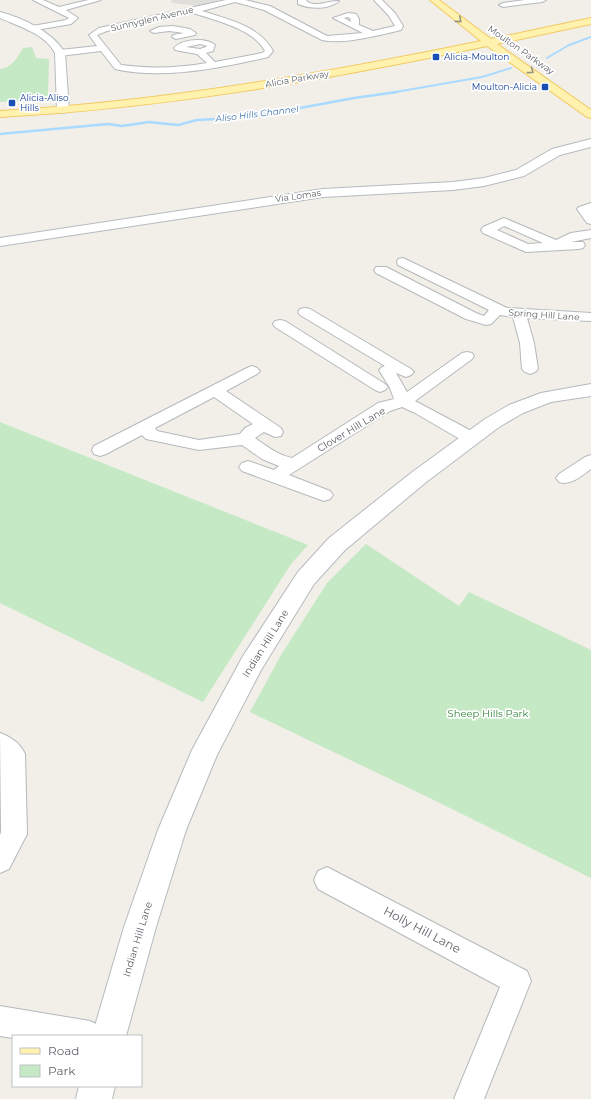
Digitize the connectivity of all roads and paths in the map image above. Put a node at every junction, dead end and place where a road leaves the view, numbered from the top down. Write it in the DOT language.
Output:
graph roads {
  1 [pos="38,0"];
  2 [pos="97,0"];
  3 [pos="235,0"];
  4 [pos="302,0"];
  5 [pos="332,0"];
  6 [pos="378,0"];
  7 [pos="434,0"];
  8 [pos="542,0"];
  9 [pos="503,5"];
  10 [pos="60,10"];
  11 [pos="192,10"];
  12 [pos="0,15"];
  13 [pos="591,15"];
  14 [pos="591,21"];
  15 [pos="122,26"];
  16 [pos="355,26"];
  17 [pos="30,29"];
  18 [pos="495,32"];
  19 [pos="372,34"];
  20 [pos="480,35"];
  21 [pos="462,36"];
  22 [pos="176,37"];
  23 [pos="506,39"];
  24 [pos="490,42"];
  25 [pos="518,47"];
  26 [pos="104,48"];
  27 [pos="200,52"];
  28 [pos="60,53"];
  29 [pos="213,64"];
  30 [pos="62,106"];
  31 [pos="0,107"];
  32 [pos="0,114"];
  33 [pos="591,115"];
  34 [pos="591,144"];
  35 [pos="591,206"];
  36 [pos="591,220"];
  37 [pos="591,234"];
  38 [pos="0,242"];
  39 [pos="579,245"];
  40 [pos="403,262"];
  41 [pos="381,270"];
  42 [pos="431,276"];
  43 [pos="412,286"];
  44 [pos="498,309"];
  45 [pos="305,312"];
  46 [pos="519,313"];
  47 [pos="590,320"];
  48 [pos="280,324"];
  49 [pos="333,328"];
  50 [pos="308,342"];
  51 [pos="467,356"];
  52 [pos="396,369"];
  53 [pos="530,369"];
  54 [pos="252,371"];
  55 [pos="366,378"];
  56 [pos="380,387"];
  57 [pos="215,390"];
  58 [pos="591,390"];
  59 [pos="403,402"];
  60 [pos="144,428"];
  61 [pos="471,438"];
  62 [pos="245,439"];
  63 [pos="100,450"];
  64 [pos="591,461"];
  65 [pos="295,464"];
  66 [pos="248,467"];
  67 [pos="278,478"];
  68 [pos="564,478"];
  69 [pos="324,495"];
  70 [pos="0,743"];
  71 [pos="0,860"];
  72 [pos="327,880"];
  73 [pos="0,1021"];
  74 [pos="84,1035"];
  75 [pos="109,1035"];
  76 [pos="97,1087"];
  77 [pos="94,1099"];
  78 [pos="469,1099"];
  1 -- 10 [label="street"];
  2 -- 10 [label="street"];
  3 -- 11 [label="street, Sunnyglen Avenue"];
  3 -- 19 [label="street"];
  4 -- 5 [label="street"];
  6 -- 19 [label="street"];
  7 -- 21 [label="main road, Moulton Parkway, one-way"];
  8 -- 9 [label="street"];
  10 -- 17 [label="street"];
  11 -- 15 [label="street, Sunnyglen Avenue"];
  11 -- 29 [label="street"];
  12 -- 17 [label="street"];
  13 -- 18 [label="main road, Alicia Parkway"];
  14 -- 23 [label="main road, Alicia Parkway"];
  15 -- 22 [label="street"];
  15 -- 26 [label="street, Sunnyglen Avenue"];
  16 -- 19 [label="street"];
  17 -- 28 [label="street"];
  18 -- 20 [label="main road, Alicia Parkway"];
  18 -- 23 [label="main road, Moulton Parkway"];
  20 -- 21 [label="main road, Alicia Parkway"];
  20 -- 21 [label="main road, Moulton Parkway"];
  20 -- 24 [label="main road, Moulton Parkway"];
  21 -- 30 [label="main road, Alicia Parkway"];
  23 -- 24 [label="main road, Alicia Parkway"];
  23 -- 25 [label="main road, Moulton Parkway"];
  24 -- 30 [label="main road, Alicia Parkway"];
  24 -- 33 [label="main road, Moulton Parkway, one-way"];
  26 -- 28 [label="street"];
  26 -- 29 [label="street"];
  27 -- 29 [label="street"];
  28 -- 30 [label="street"];
  30 -- 31 [label="main road, Alicia Parkway"];
  30 -- 32 [label="main road, Alicia Parkway"];
  34 -- 38 [label="street, Via Lomas"];
  35 -- 36 [label="street"];
  37 -- 39 [label="street"];
  40 -- 42 [label="street, Spring Hill Lane"];
  41 -- 43 [label="street, Spring Hill Lane"];
  42 -- 43 [label="street"];
  42 -- 44 [label="street, Spring Hill Lane"];
  43 -- 44 [label="street, Spring Hill Lane"];
  44 -- 46 [label="street, Spring Hill Lane"];
  45 -- 49 [label="street"];
  46 -- 47 [label="street, Spring Hill Lane"];
  46 -- 53 [label="street"];
  48 -- 50 [label="street"];
  49 -- 50 [label="street"];
  49 -- 52 [label="street"];
  50 -- 55 [label="street"];
  51 -- 59 [label="street, Clover Hill Lane"];
  52 -- 55 [label="street"];
  52 -- 59 [label="street"];
  54 -- 57 [label="street"];
  55 -- 56 [label="street"];
  57 -- 60 [label="street"];
  57 -- 62 [label="street"];
  58 -- 61 [label="street, Indian Hill Lane"];
  59 -- 61 [label="street"];
  59 -- 65 [label="street, Clover Hill Lane"];
  60 -- 62 [label="street"];
  60 -- 63 [label="street"];
  61 -- 75 [label="street, Indian Hill Lane"];
  62 -- 65 [label="street"];
  64 -- 68 [label="street"];
  65 -- 67 [label="street, Clover Hill Lane"];
  66 -- 67 [label="street"];
  67 -- 69 [label="street"];
  70 -- 71 [label="street"];
  72 -- 78 [label="street, Holly Hill Lane"];
  73 -- 74 [label="street"];
  76 -- 77 [label="street"];
}
